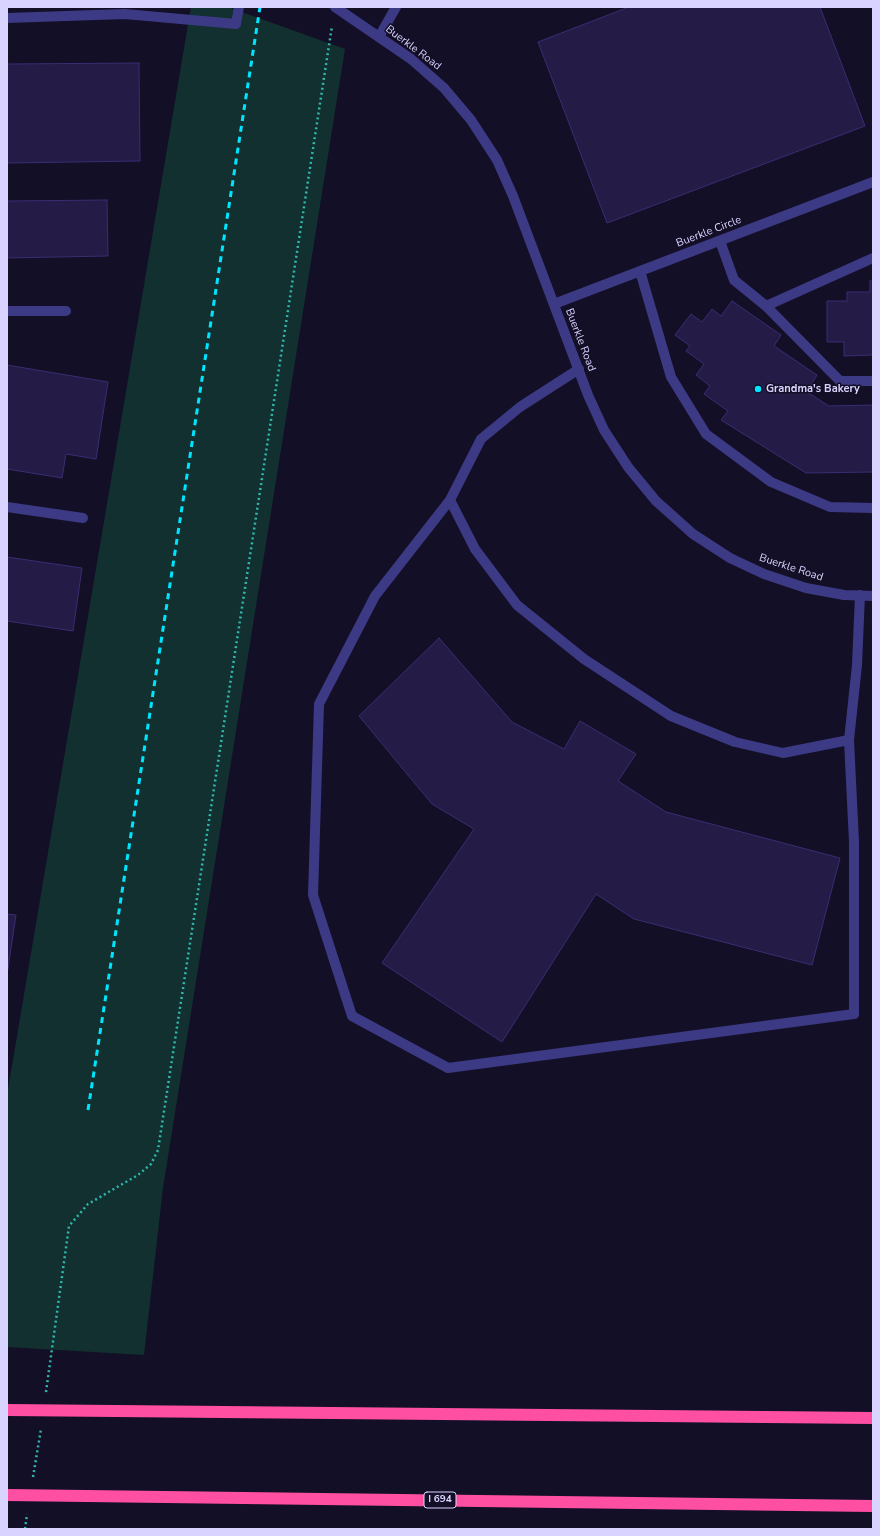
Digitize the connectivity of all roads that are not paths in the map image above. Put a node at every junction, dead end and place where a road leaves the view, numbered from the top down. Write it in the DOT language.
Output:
graph roads {
  1 [pos="239,7"];
  2 [pos="335,7"];
  3 [pos="396,7"];
  4 [pos="125,10"];
  5 [pos="7,18"];
  6 [pos="379,37"];
  7 [pos="873,182"];
  8 [pos="720,240"];
  9 [pos="873,258"];
  10 [pos="640,271"];
  11 [pos="554,304"];
  12 [pos="764,304"];
  13 [pos="7,311"];
  14 [pos="66,311"];
  15 [pos="579,370"];
  16 [pos="873,382"];
  17 [pos="450,500"];
  18 [pos="7,507"];
  19 [pos="873,508"];
  20 [pos="83,518"];
  21 [pos="860,595"];
  22 [pos="873,596"];
  23 [pos="850,740"];
  24 [pos="7,1410"];
  25 [pos="873,1418"];
  26 [pos="7,1495"];
  27 [pos="873,1506"];
  1 -- 4 [label="street"];
  2 -- 6 [label="street, Buerkle Road"];
  3 -- 6 [label="street"];
  4 -- 5 [label="street"];
  6 -- 11 [label="street, Buerkle Road"];
  7 -- 8 [label="street, Buerkle Circle"];
  8 -- 10 [label="street, Buerkle Circle"];
  8 -- 12 [label="street"];
  9 -- 12 [label="street"];
  10 -- 11 [label="street, Buerkle Circle"];
  10 -- 19 [label="street"];
  11 -- 15 [label="street, Buerkle Road"];
  12 -- 16 [label="street"];
  13 -- 14 [label="street"];
  15 -- 17 [label="street"];
  15 -- 21 [label="street, Buerkle Road"];
  17 -- 23 [label="street"];
  17 -- 23 [label="street"];
  18 -- 20 [label="street"];
  21 -- 22 [label="street, Buerkle Road"];
  21 -- 23 [label="street"];
  24 -- 25 [label="highway"];
  26 -- 27 [label="highway, I 694"];
}
